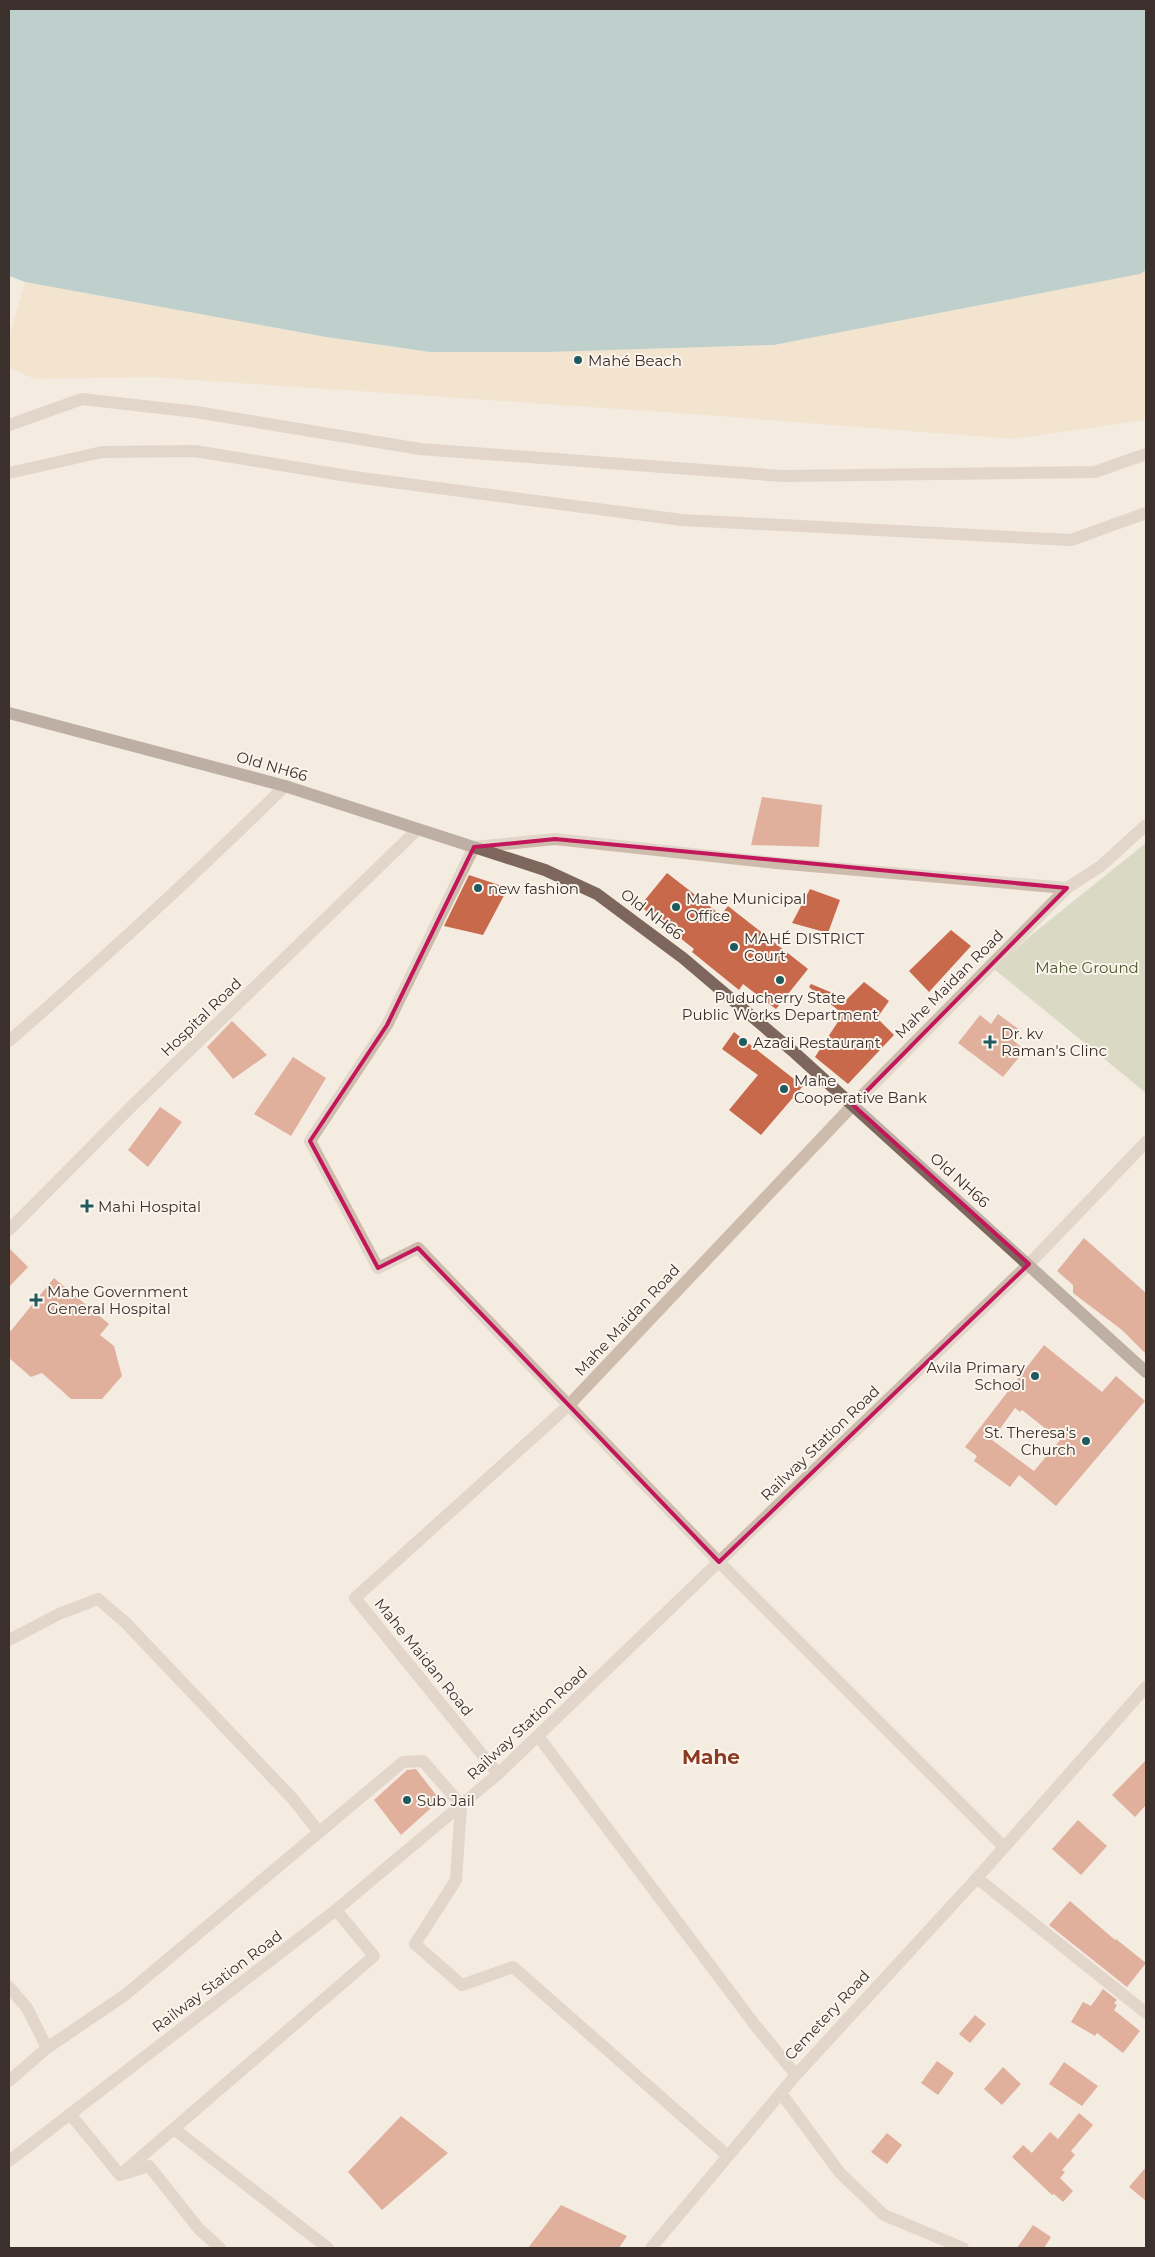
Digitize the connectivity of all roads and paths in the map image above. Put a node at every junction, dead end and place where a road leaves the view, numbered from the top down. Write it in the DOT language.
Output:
graph roads {
  1 [pos="9,425"];
  2 [pos="1146,454"];
  3 [pos="9,473"];
  4 [pos="1146,513"];
  5 [pos="9,713"];
  6 [pos="285,786"];
  7 [pos="1146,825"];
  8 [pos="418,829"];
  9 [pos="474,847"];
  10 [pos="1067,888"];
  11 [pos="9,1040"];
  12 [pos="853,1105"];
  13 [pos="1146,1142"];
  14 [pos="9,1230"];
  15 [pos="1029,1264"];
  16 [pos="1146,1373"];
  17 [pos="568,1406"];
  18 [pos="720,1562"];
  19 [pos="9,1640"];
  20 [pos="1146,1687"];
  21 [pos="538,1736"];
  22 [pos="498,1774"];
  23 [pos="460,1805"];
  24 [pos="319,1832"];
  25 [pos="1004,1847"];
  26 [pos="977,1878"];
  27 [pos="336,1910"];
  28 [pos="9,1987"];
  29 [pos="1146,2013"];
  30 [pos="46,2048"];
  31 [pos="796,2075"];
  32 [pos="9,2081"];
  33 [pos="781,2093"];
  34 [pos="70,2114"];
  35 [pos="174,2129"];
  36 [pos="728,2156"];
  37 [pos="9,2161"];
  38 [pos="120,2175"];
  39 [pos="220,2248"];
  40 [pos="328,2248"];
  41 [pos="651,2248"];
  42 [pos="963,2248"];
  1 -- 2 [label="street"];
  3 -- 4 [label="street"];
  5 -- 6 [label="main road, Old NH66"];
  6 -- 8 [label="main road, Old NH66"];
  6 -- 11 [label="street"];
  7 -- 10 [label="street, Mahe Maidan Road"];
  8 -- 9 [label="main road, Old NH66"];
  8 -- 14 [label="street, Hospital Road"];
  9 -- 10 [label="street"];
  9 -- 12 [label="main road, Old NH66"];
  9 -- 17 [label="street"];
  10 -- 12 [label="street, Mahe Maidan Road"];
  12 -- 15 [label="main road, Old NH66"];
  12 -- 17 [label="street, Mahe Maidan Road"];
  13 -- 15 [label="street, Railway Station Road"];
  15 -- 16 [label="main road, Old NH66"];
  15 -- 18 [label="street, Railway Station Road"];
  17 -- 18 [label="street"];
  17 -- 22 [label="street, Mahe Maidan Road"];
  18 -- 21 [label="street, Railway Station Road"];
  18 -- 25 [label="street"];
  19 -- 24 [label="street"];
  20 -- 25 [label="street, Cemetery Road"];
  21 -- 22 [label="street, Railway Station Road"];
  21 -- 31 [label="street, Cemetery Road"];
  22 -- 23 [label="street, Railway Station Road"];
  23 -- 24 [label="street"];
  23 -- 27 [label="street, Railway Station Road"];
  23 -- 36 [label="street"];
  24 -- 30 [label="street"];
  25 -- 26 [label="street, Cemetery Road"];
  26 -- 29 [label="street"];
  26 -- 31 [label="street, Cemetery Road"];
  27 -- 34 [label="street, Railway Station Road"];
  27 -- 35 [label="street"];
  28 -- 30 [label="street"];
  30 -- 32 [label="street"];
  31 -- 33 [label="street"];
  33 -- 36 [label="street"];
  33 -- 42 [label="street"];
  34 -- 37 [label="street, Railway Station Road"];
  34 -- 38 [label="street"];
  35 -- 38 [label="street"];
  35 -- 40 [label="street"];
  36 -- 41 [label="street"];
  38 -- 39 [label="street"];
}
